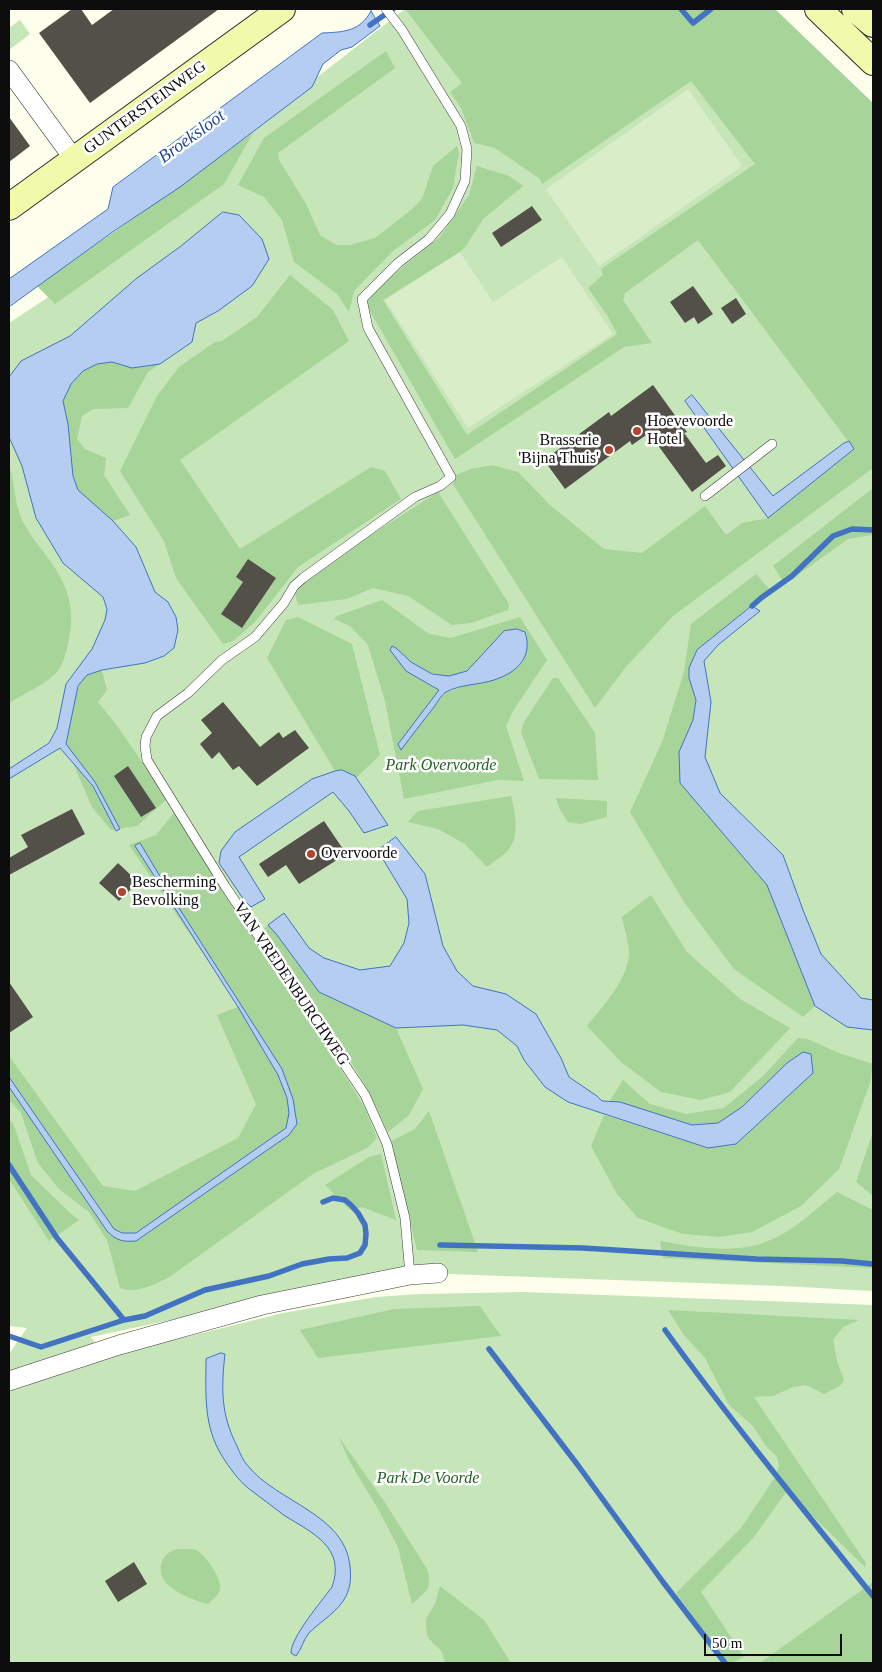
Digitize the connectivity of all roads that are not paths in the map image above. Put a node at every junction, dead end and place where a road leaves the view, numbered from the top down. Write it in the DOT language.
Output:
graph roads {
  1 [pos="282,9"];
  2 [pos="386,9"];
  3 [pos="818,9"];
  4 [pos="855,9"];
  5 [pos="873,24"];
  6 [pos="873,62"];
  7 [pos="9,70"];
  8 [pos="74,159"];
  9 [pos="9,207"];
  10 [pos="772,444"];
  11 [pos="705,496"];
  12 [pos="438,1273"];
  13 [pos="410,1275"];
  14 [pos="9,1381"];
  1 -- 8 [label="street, GUNTERSTEINWEG"];
  2 -- 13 [label="lane, VAN VREDENBURCHWEG"];
  3 -- 6 [label="street"];
  4 -- 5 [label="street"];
  7 -- 8 [label="street"];
  8 -- 9 [label="street, GUNTERSTEINWEG"];
  10 -- 11 [label="lane"];
  12 -- 13 [label="street"];
  13 -- 14 [label="street"];
}
